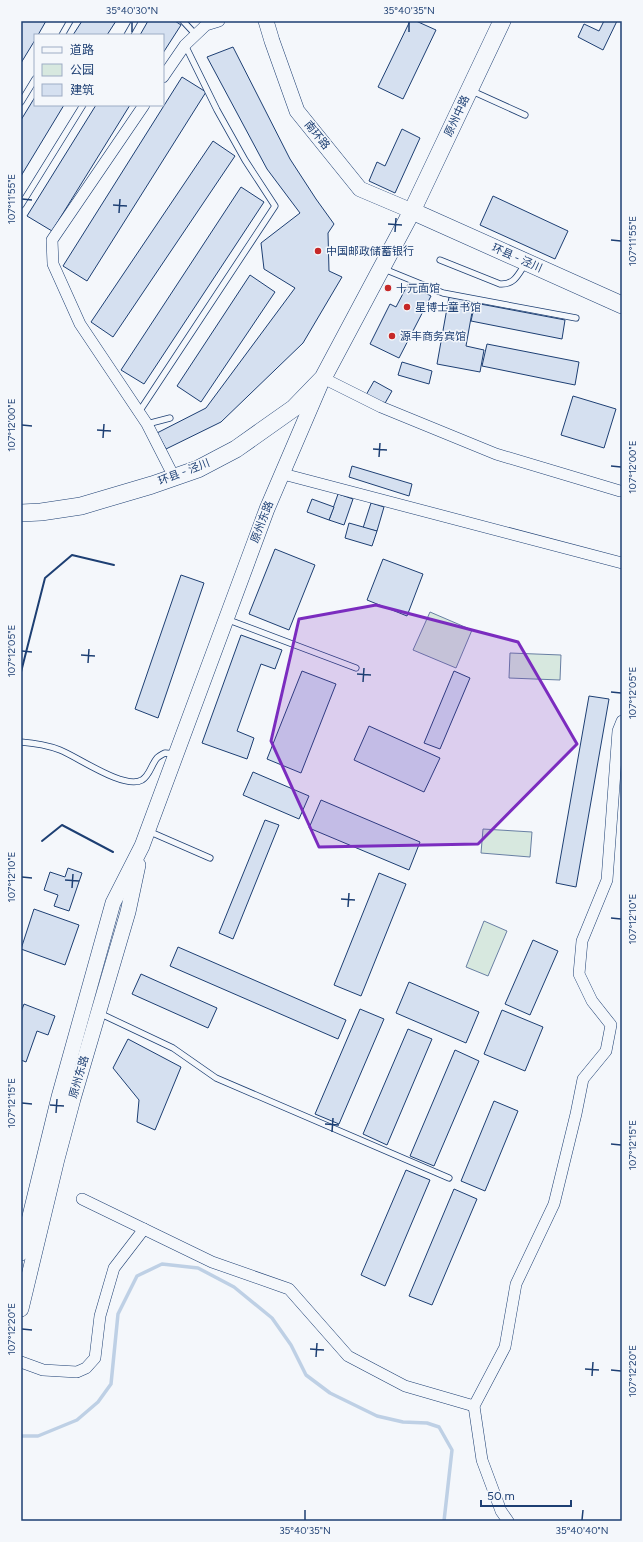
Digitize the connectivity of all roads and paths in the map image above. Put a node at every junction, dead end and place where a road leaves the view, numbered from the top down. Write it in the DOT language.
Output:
graph roads {
  1 [pos="70,21"];
  2 [pos="135,21"];
  3 [pos="183,21"];
  4 [pos="219,21"];
  5 [pos="266,21"];
  6 [pos="502,21"];
  7 [pos="63,34"];
  8 [pos="128,34"];
  9 [pos="196,34"];
  10 [pos="185,45"];
  11 [pos="164,76"];
  12 [pos="34,81"];
  13 [pos="470,90"];
  14 [pos="21,102"];
  15 [pos="82,106"];
  16 [pos="143,106"];
  17 [pos="525,115"];
  18 [pos="21,204"];
  19 [pos="412,211"];
  20 [pos="440,260"];
  21 [pos="526,262"];
  22 [pos="382,268"];
  23 [pos="622,305"];
  24 [pos="576,318"];
  25 [pos="323,378"];
  26 [pos="139,412"];
  27 [pos="170,418"];
  28 [pos="147,424"];
  29 [pos="283,474"];
  30 [pos="174,477"];
  31 [pos="620,491"];
  32 [pos="21,513"];
  33 [pos="622,563"];
  34 [pos="226,619"];
  35 [pos="356,668"];
  36 [pos="622,721"];
  37 [pos="21,742"];
  38 [pos="176,754"];
  39 [pos="148,831"];
  40 [pos="142,846"];
  41 [pos="210,858"];
  42 [pos="98,1012"];
  43 [pos="66,1098"];
  44 [pos="449,1178"];
  45 [pos="82,1199"];
  46 [pos="144,1229"];
  47 [pos="21,1253"];
  48 [pos="21,1309"];
  49 [pos="21,1362"];
  50 [pos="474,1406"];
  51 [pos="508,1521"];
  1 -- 7 [label="lane"];
  2 -- 8 [label="lane"];
  3 -- 9 [label="lane"];
  4 -- 9 [label="street"];
  5 -- 19 [label="main road, 南环路"];
  6 -- 13 [label="main road, 原州中路"];
  9 -- 10 [label="street"];
  10 -- 11 [label="street"];
  10 -- 26 [label="lane"];
  12 -- 14 [label="lane"];
  13 -- 17 [label="lane"];
  13 -- 19 [label="main road, 原州中路"];
  15 -- 18 [label="lane"];
  16 -- 26 [label="street"];
  19 -- 21 [label="main road, 环县 - 泾川"];
  19 -- 22 [label="main road, 原州东路"];
  20 -- 21 [label="lane"];
  21 -- 23 [label="main road, 环县 - 泾川"];
  22 -- 24 [label="lane"];
  22 -- 25 [label="main road, 原州东路"];
  25 -- 29 [label="main road, 原州东路"];
  25 -- 30 [label="main road, 环县 - 泾川"];
  25 -- 31 [label="street"];
  26 -- 28 [label="street"];
  27 -- 28 [label="lane"];
  28 -- 30 [label="street"];
  29 -- 33 [label="street"];
  29 -- 34 [label="main road, 原州东路"];
  30 -- 32 [label="main road, 环县 - 泾川"];
  34 -- 35 [label="lane"];
  34 -- 38 [label="main road, 原州东路"];
  36 -- 50 [label="street"];
  37 -- 38 [label="lane"];
  38 -- 39 [label="main road, 原州东路"];
  39 -- 40 [label="main road, 原州东路"];
  39 -- 41 [label="lane"];
  40 -- 42 [label="main road, 原州东路"];
  40 -- 43 [label="main road, 原州东路"];
  42 -- 43 [label="main road, 原州东路"];
  42 -- 44 [label="lane"];
  43 -- 47 [label="main road, 原州东路"];
  43 -- 48 [label="main road, 原州东路"];
  45 -- 46 [label="street"];
  46 -- 49 [label="street"];
  46 -- 50 [label="street"];
  50 -- 51 [label="street"];
}
